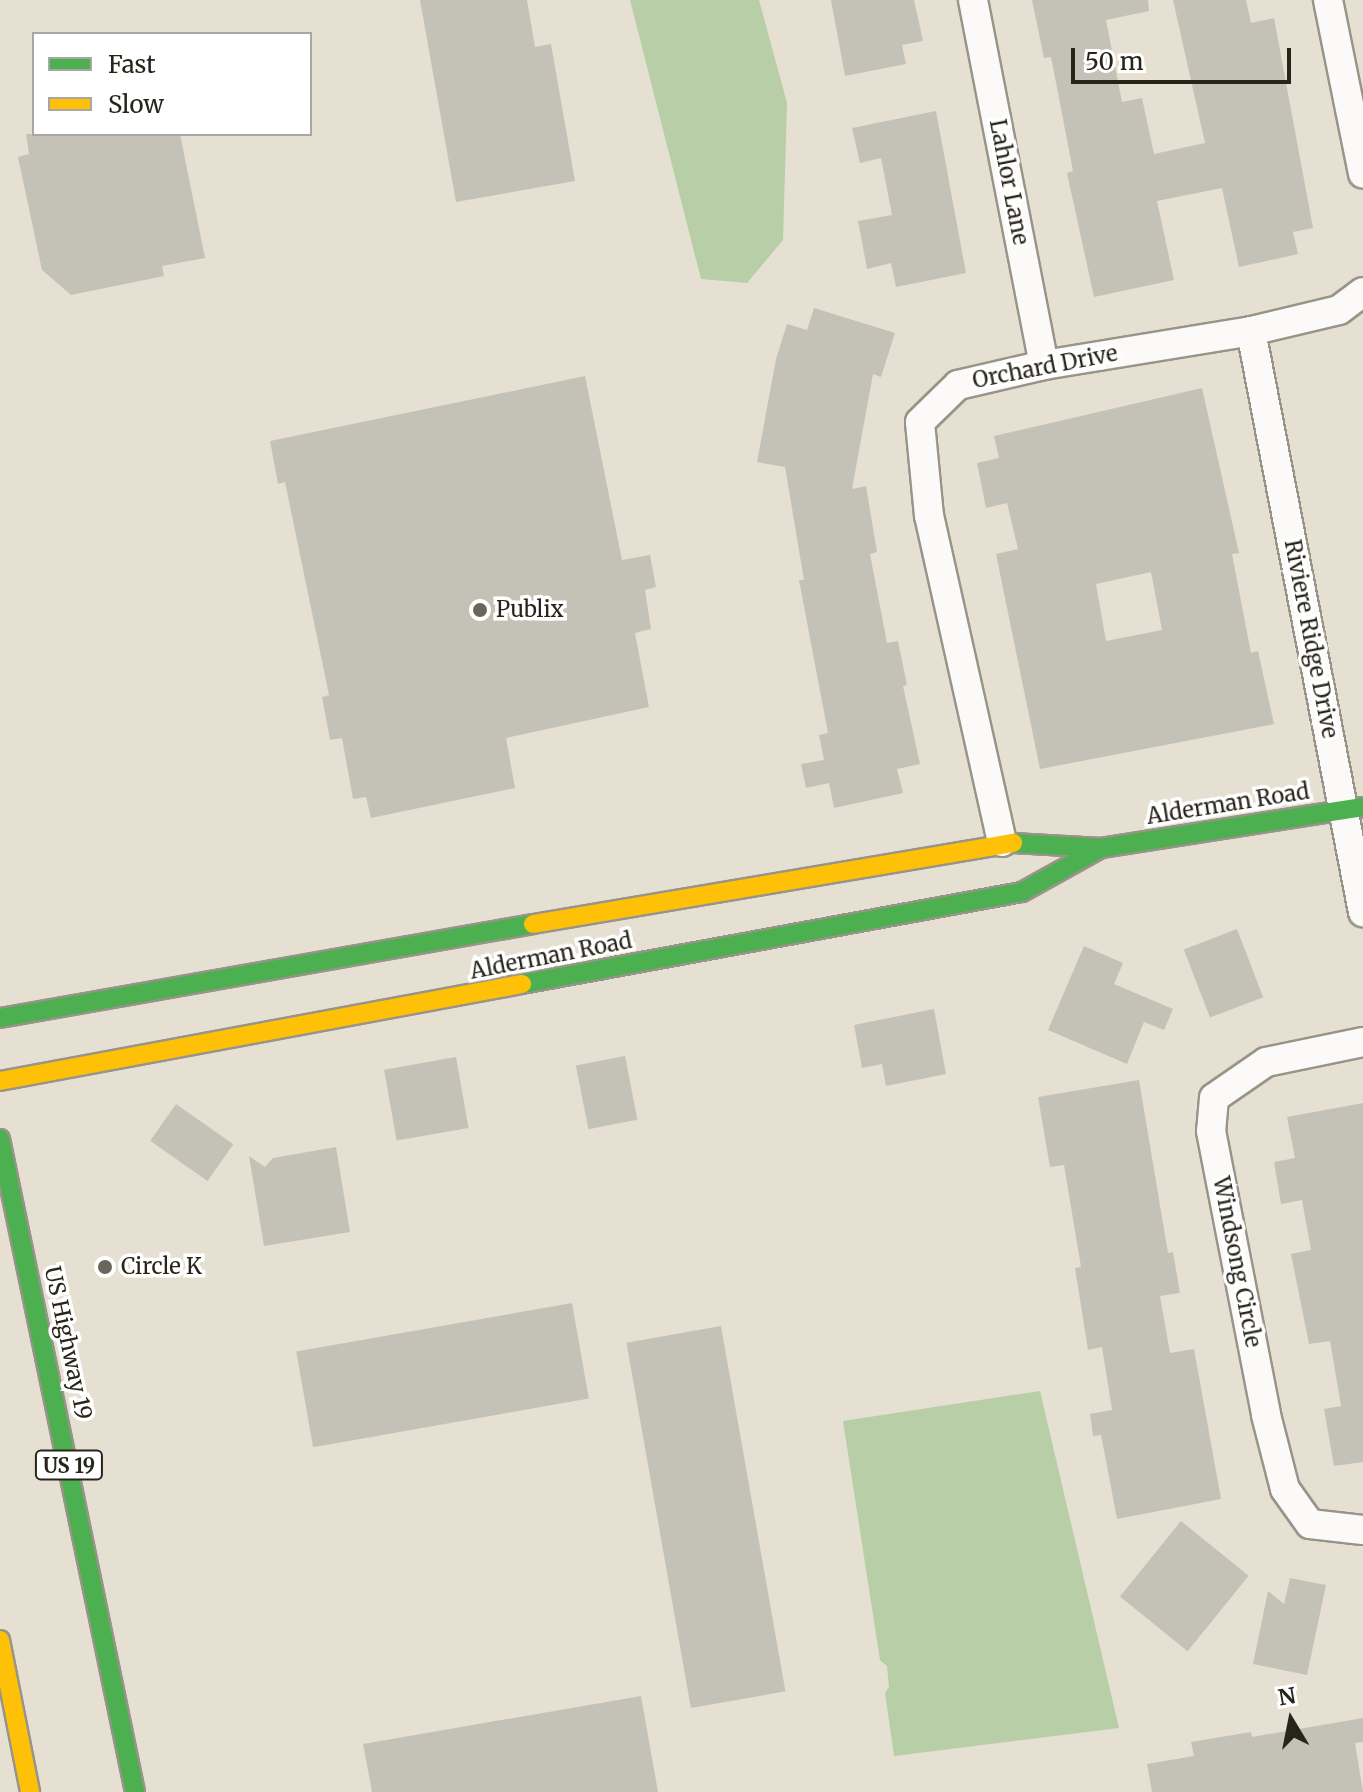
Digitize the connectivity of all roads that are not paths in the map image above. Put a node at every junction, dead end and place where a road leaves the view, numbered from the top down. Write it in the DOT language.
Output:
graph roads {
  1 [pos="973,0"];
  2 [pos="1328,0"];
  3 [pos="1363,174"];
  4 [pos="1363,292"];
  5 [pos="1251,331"];
  6 [pos="1044,365"];
  7 [pos="1354,809"];
  8 [pos="1002,842"];
  9 [pos="1101,848"];
  10 [pos="1363,912"];
  11 [pos="0,1018"];
  12 [pos="1363,1042"];
  13 [pos="0,1081"];
  14 [pos="0,1139"];
  15 [pos="1363,1530"];
  16 [pos="0,1640"];
  17 [pos="30,1792"];
  18 [pos="135,1792"];
  1 -- 6 [label="street, Lahlor Lane"];
  2 -- 3 [label="street"];
  4 -- 5 [label="street, Orchard Drive"];
  5 -- 6 [label="street, Orchard Drive"];
  5 -- 7 [label="street, Riviere Ridge Drive"];
  6 -- 8 [label="street, Orchard Drive"];
  7 -- 9 [label="main road, Alderman Road"];
  7 -- 10 [label="street, Riviere Ridge Drive"];
  8 -- 9 [label="main road, Alderman Road"];
  8 -- 11 [label="main road, Alderman Road"];
  9 -- 13 [label="main road, Alderman Road"];
  12 -- 15 [label="street, Windsong Circle"];
  14 -- 18 [label="main road, US Highway 19 / US 19"];
  16 -- 17 [label="main road"];
}
